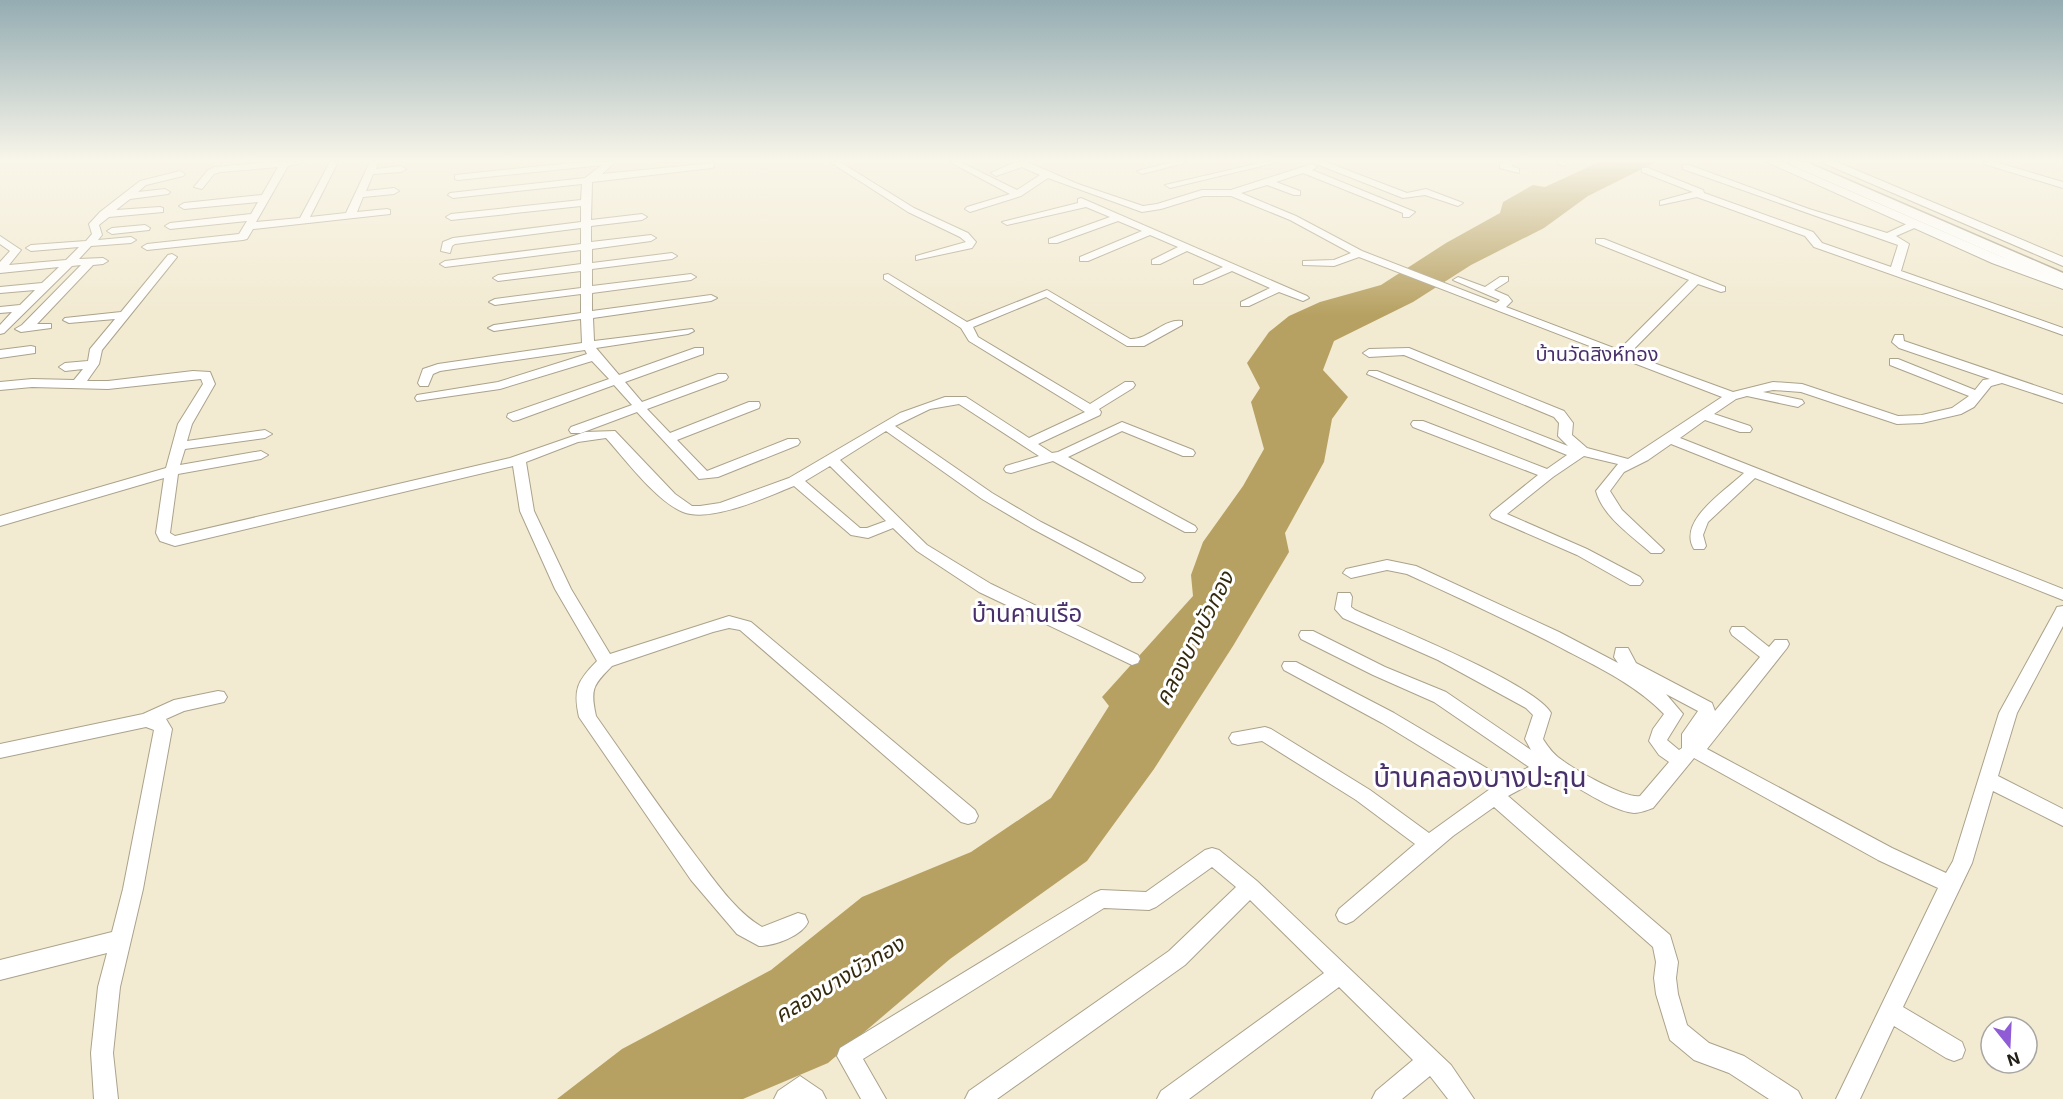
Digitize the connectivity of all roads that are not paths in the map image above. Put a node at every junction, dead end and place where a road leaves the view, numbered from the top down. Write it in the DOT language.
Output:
graph roads {
  1 [pos="113,213"];
  2 [pos="257,213"];
  3 [pos="307,213"];
  4 [pos="375,213"];
  5 [pos="485,213"];
  6 [pos="586,213"];
  7 [pos="918,213"];
  8 [pos="1023,213"];
  9 [pos="1043,213"];
  10 [pos="1106,213"];
  11 [pos="1130,213"];
  12 [pos="1281,213"];
  13 [pos="1752,213"];
  14 [pos="1813,213"];
  15 [pos="1890,213"];
  16 [pos="1919,213"];
  17 [pos="1928,213"];
  18 [pos="1936,213"];
  19 [pos="1954,213"];
  20 [pos="103,214"];
  21 [pos="350,216"];
  22 [pos="451,217"];
  23 [pos="1029,217"];
  24 [pos="642,218"];
  25 [pos="1116,218"];
  26 [pos="303,221"];
  27 [pos="252,222"];
  28 [pos="1008,222"];
  29 [pos="586,224"];
  30 [pos="1915,224"];
  31 [pos="170,226"];
  32 [pos="145,228"];
  33 [pos="1149,232"];
  34 [pos="98,233"];
  35 [pos="651,237"];
  36 [pos="1889,237"];
  37 [pos="131,240"];
  38 [pos="1053,241"];
  39 [pos="1600,241"];
  40 [pos="2,242"];
  41 [pos="90,243"];
  42 [pos="586,246"];
  43 [pos="147,247"];
  44 [pos="32,248"];
  45 [pos="1185,248"];
  46 [pos="446,250"];
  47 [pos="1358,253"];
  48 [pos="672,256"];
  49 [pos="172,257"];
  50 [pos="920,258"];
  51 [pos="1084,259"];
  52 [pos="2063,260"];
  53 [pos="103,261"];
  54 [pos="90,262"];
  55 [pos="1156,262"];
  56 [pos="1,263"];
  57 [pos="1307,263"];
  58 [pos="66,264"];
  59 [pos="445,264"];
  60 [pos="586,267"];
  61 [pos="1231,267"];
  62 [pos="2063,269"];
  63 [pos="1895,273"];
  64 [pos="691,277"];
  65 [pos="888,277"];
  66 [pos="498,278"];
  67 [pos="1504,279"];
  68 [pos="1458,280"];
  69 [pos="1696,280"];
  70 [pos="1198,282"];
  71 [pos="2063,282"];
  72 [pos="44,286"];
  73 [pos="1278,288"];
  74 [pos="1721,289"];
  75 [pos="0,290"];
  76 [pos="587,290"];
  77 [pos="1487,290"];
  78 [pos="711,298"];
  79 [pos="1303,298"];
  80 [pos="495,302"];
  81 [pos="1245,304"];
  82 [pos="23,308"];
  83 [pos="1497,308"];
  84 [pos="0,310"];
  85 [pos="123,315"];
  86 [pos="587,315"];
  87 [pos="69,320"];
  88 [pos="1178,323"];
  89 [pos="47,326"];
  90 [pos="966,326"];
  91 [pos="26,328"];
  92 [pos="494,328"];
  93 [pos="688,331"];
  94 [pos="2063,333"];
  95 [pos="1899,337"];
  96 [pos="31,350"];
  97 [pos="591,350"];
  98 [pos="699,351"];
  99 [pos="1369,352"];
  100 [pos="0,354"];
  101 [pos="1622,354"];
  102 [pos="1894,362"];
  103 [pos="93,364"];
  104 [pos="65,367"];
  105 [pos="1373,374"];
  106 [pos="15,376"];
  107 [pos="722,377"];
  108 [pos="0,378"];
  109 [pos="2003,379"];
  110 [pos="615,381"];
  111 [pos="424,383"];
  112 [pos="77,385"];
  113 [pos="1129,385"];
  114 [pos="0,386"];
  115 [pos="1746,392"];
  116 [pos="1977,395"];
  117 [pos="1732,396"];
  118 [pos="421,398"];
  119 [pos="2063,399"];
  120 [pos="1798,403"];
  121 [pos="754,405"];
  122 [pos="639,407"];
  123 [pos="1092,410"];
  124 [pos="1703,415"];
  125 [pos="513,417"];
  126 [pos="1418,424"];
  127 [pos="887,426"];
  128 [pos="1122,426"];
  129 [pos="1745,429"];
  130 [pos="265,434"];
  131 [pos="1668,438"];
  132 [pos="668,439"];
  133 [pos="793,442"];
  134 [pos="1029,443"];
  135 [pos="180,446"];
  136 [pos="1580,452"];
  137 [pos="1188,453"];
  138 [pos="522,454"];
  139 [pos="261,455"];
  140 [pos="1053,457"];
  141 [pos="831,459"];
  142 [pos="1628,463"];
  143 [pos="1011,469"];
  144 [pos="172,471"];
  145 [pos="1753,472"];
  146 [pos="1548,474"];
  147 [pos="795,480"];
  148 [pos="0,522"];
  149 [pos="896,522"];
  150 [pos="1190,530"];
  151 [pos="1699,546"];
  152 [pos="1656,550"];
  153 [pos="1352,573"];
  154 [pos="1137,578"];
  155 [pos="1635,582"];
  156 [pos="2063,595"];
  157 [pos="1344,597"];
  158 [pos="2063,611"];
  159 [pos="1738,632"];
  160 [pos="1307,635"];
  161 [pos="1622,652"];
  162 [pos="1132,659"];
  163 [pos="606,662"];
  164 [pos="1290,666"];
  165 [pos="218,697"];
  166 [pos="146,720"];
  167 [pos="1238,738"];
  168 [pos="0,751"];
  169 [pos="1690,754"];
  170 [pos="1550,767"];
  171 [pos="1989,780"];
  172 [pos="1500,792"];
  173 [pos="969,816"];
  174 [pos="2063,818"];
  175 [pos="1430,844"];
  176 [pos="1950,884"];
  177 [pos="1250,887"];
  178 [pos="1346,915"];
  179 [pos="798,922"];
  180 [pos="119,940"];
  181 [pos="0,970"];
  182 [pos="1340,974"];
  183 [pos="1890,1011"];
  184 [pos="1954,1050"];
  185 [pos="1430,1061"];
  186 [pos="106,1099"];
  187 [pos="786,1099"];
  188 [pos="814,1099"];
  189 [pos="874,1099"];
  190 [pos="977,1099"];
  191 [pos="1169,1099"];
  192 [pos="1384,1099"];
  193 [pos="1462,1099"];
  194 [pos="1790,1099"];
  195 [pos="1848,1099"];
  1 -- 20 [label="street"];
  2 -- 27 [label="street"];
  3 -- 26 [label="street"];
  4 -- 21 [label="street"];
  5 -- 22 [label="street"];
  6 -- 29 [label="street"];
  7 -- 50 [label="street"];
  8 -- 23 [label="street"];
  9 -- 23 [label="street"];
  10 -- 25 [label="street"];
  11 -- 25 [label="street"];
  12 -- 47 [label="street"];
  13 -- 63 [label="street"];
  14 -- 36 [label="street"];
  15 -- 30 [label="main road"];
  16 -- 71 [label="main road"];
  17 -- 62 [label="main road"];
  18 -- 52 [label="main road"];
  19 -- 52 [label="main road"];
  20 -- 34 [label="street"];
  21 -- 26 [label="street"];
  23 -- 28 [label="street"];
  24 -- 29 [label="street"];
  25 -- 33 [label="street"];
  25 -- 38 [label="street"];
  26 -- 27 [label="street"];
  27 -- 31 [label="street"];
  27 -- 43 [label="street"];
  29 -- 42 [label="street"];
  29 -- 46 [label="street"];
  30 -- 36 [label="street"];
  30 -- 71 [label="main road"];
  32 -- 34 [label="street"];
  33 -- 45 [label="street"];
  33 -- 51 [label="street"];
  34 -- 41 [label="street"];
  35 -- 42 [label="street"];
  36 -- 63 [label="street"];
  37 -- 41 [label="street"];
  39 -- 69 [label="street"];
  40 -- 56 [label="street"];
  41 -- 44 [label="street"];
  41 -- 58 [label="street"];
  42 -- 59 [label="street"];
  42 -- 60 [label="street"];
  45 -- 55 [label="street"];
  45 -- 61 [label="street"];
  47 -- 57 [label="street"];
  47 -- 83 [label="street"];
  48 -- 60 [label="street"];
  49 -- 85 [label="street"];
  53 -- 54 [label="street"];
  54 -- 58 [label="street"];
  54 -- 91 [label="street"];
  56 -- 58 [label="street"];
  58 -- 72 [label="street"];
  60 -- 66 [label="street"];
  60 -- 76 [label="street"];
  61 -- 70 [label="street"];
  61 -- 73 [label="street"];
  63 -- 94 [label="street"];
  64 -- 76 [label="street"];
  65 -- 90 [label="street"];
  67 -- 77 [label="street"];
  68 -- 77 [label="street"];
  69 -- 74 [label="street"];
  69 -- 101 [label="street"];
  72 -- 75 [label="street"];
  72 -- 82 [label="street"];
  73 -- 79 [label="street"];
  73 -- 81 [label="street"];
  76 -- 80 [label="street"];
  76 -- 86 [label="street"];
  77 -- 83 [label="street"];
  78 -- 86 [label="street"];
  82 -- 84 [label="street"];
  82 -- 91 [label="street"];
  83 -- 101 [label="street"];
  85 -- 87 [label="street"];
  85 -- 103 [label="street"];
  86 -- 92 [label="street"];
  86 -- 97 [label="street"];
  88 -- 90 [label="street"];
  89 -- 91 [label="street"];
  90 -- 123 [label="street"];
  93 -- 97 [label="street"];
  95 -- 109 [label="street"];
  96 -- 100 [label="street"];
  97 -- 110 [label="street"];
  97 -- 111 [label="street"];
  97 -- 118 [label="street"];
  98 -- 110 [label="street"];
  99 -- 136 [label="street"];
  101 -- 117 [label="street"];
  102 -- 116 [label="street"];
  103 -- 104 [label="street"];
  103 -- 112 [label="street"];
  105 -- 136 [label="street"];
  106 -- 108 [label="street"];
  107 -- 122 [label="street"];
  109 -- 116 [label="street"];
  109 -- 119 [label="street"];
  110 -- 122 [label="street"];
  110 -- 125 [label="street"];
  112 -- 114 [label="street"];
  112 -- 135 [label="street"];
  113 -- 123 [label="street"];
  115 -- 116 [label="street"];
  115 -- 117 [label="street"];
  115 -- 120 [label="street"];
  117 -- 124 [label="street"];
  121 -- 132 [label="street"];
  122 -- 132 [label="street"];
  122 -- 138 [label="street"];
  123 -- 128 [label="street"];
  123 -- 134 [label="street"];
  124 -- 129 [label="street"];
  124 -- 131 [label="street"];
  126 -- 146 [label="street"];
  127 -- 134 [label="street"];
  127 -- 141 [label="street"];
  127 -- 154 [label="street"];
  128 -- 137 [label="street"];
  128 -- 140 [label="street"];
  130 -- 135 [label="street"];
  131 -- 142 [label="street"];
  131 -- 145 [label="street"];
  132 -- 133 [label="street"];
  134 -- 140 [label="street"];
  135 -- 144 [label="street"];
  136 -- 142 [label="street"];
  136 -- 146 [label="street"];
  138 -- 144 [label="street"];
  138 -- 147 [label="street"];
  138 -- 163 [label="street"];
  139 -- 144 [label="street"];
  140 -- 143 [label="street"];
  140 -- 150 [label="street"];
  141 -- 147 [label="street"];
  141 -- 149 [label="street"];
  142 -- 152 [label="street"];
  144 -- 148 [label="street"];
  145 -- 151 [label="street"];
  145 -- 156 [label="street"];
  146 -- 155 [label="street"];
  147 -- 149 [label="street"];
  149 -- 162 [label="street"];
  153 -- 169 [label="street"];
  157 -- 170 [label="street"];
  158 -- 171 [label="street"];
  159 -- 169 [label="street"];
  160 -- 170 [label="street"];
  161 -- 169 [label="street"];
  163 -- 173 [label="street"];
  163 -- 179 [label="street"];
  164 -- 172 [label="street"];
  165 -- 166 [label="street"];
  166 -- 168 [label="street"];
  166 -- 180 [label="street"];
  167 -- 175 [label="street"];
  169 -- 170 [label="street"];
  169 -- 176 [label="street"];
  170 -- 172 [label="street"];
  171 -- 174 [label="street"];
  171 -- 176 [label="street"];
  172 -- 175 [label="street"];
  172 -- 194 [label="street"];
  175 -- 178 [label="street"];
  176 -- 183 [label="street"];
  177 -- 182 [label="street"];
  177 -- 189 [label="street"];
  177 -- 190 [label="street"];
  180 -- 181 [label="street"];
  180 -- 186 [label="street"];
  182 -- 185 [label="street"];
  182 -- 191 [label="street"];
  183 -- 184 [label="street"];
  183 -- 195 [label="street"];
  185 -- 192 [label="street"];
  185 -- 193 [label="street"];
  187 -- 188 [label="street"];
}
